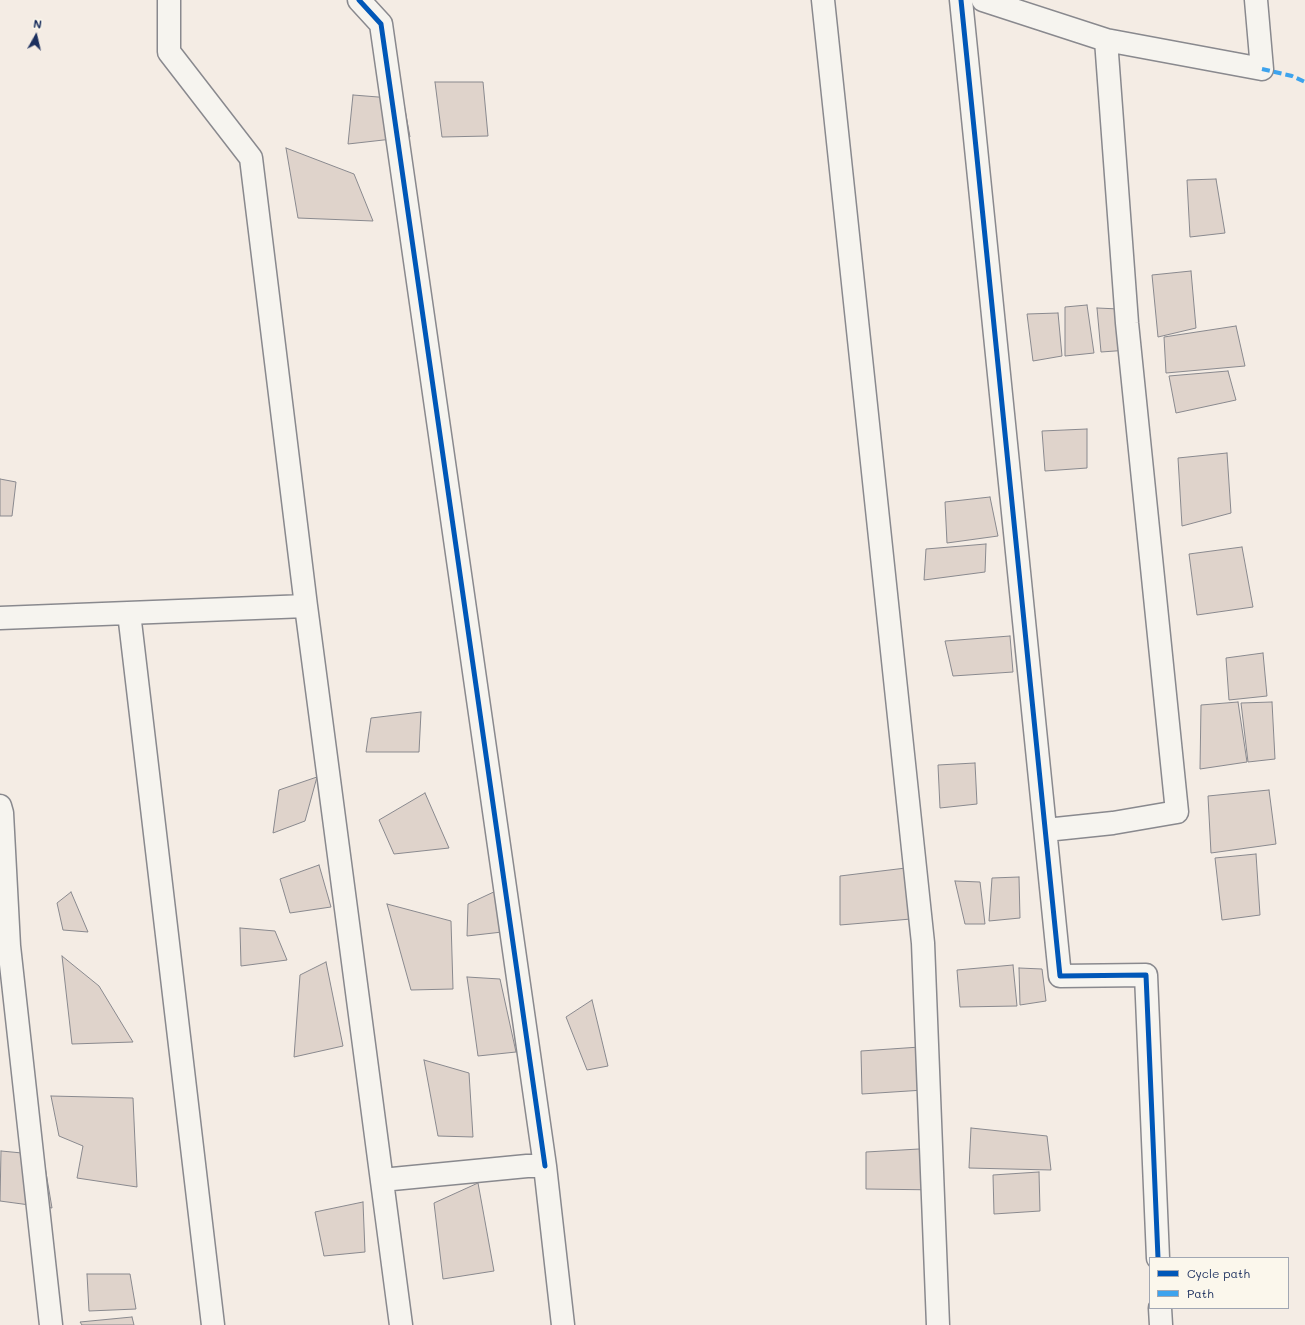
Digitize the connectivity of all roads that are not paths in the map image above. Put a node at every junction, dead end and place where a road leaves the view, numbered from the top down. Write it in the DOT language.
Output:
graph roads {
  1 [pos="168,0"];
  2 [pos="359,0"];
  3 [pos="823,0"];
  4 [pos="961,0"];
  5 [pos="983,0"];
  6 [pos="1256,0"];
  7 [pos="1106,40"];
  8 [pos="306,606"];
  9 [pos="129,613"];
  10 [pos="0,618"];
  11 [pos="0,806"];
  12 [pos="1046,830"];
  13 [pos="545,1166"];
  14 [pos="382,1180"];
  15 [pos="1158,1257"];
  16 [pos="1160,1309"];
  17 [pos="51,1325"];
  18 [pos="213,1325"];
  19 [pos="401,1325"];
  20 [pos="563,1325"];
  21 [pos="938,1325"];
  22 [pos="1161,1325"];
  1 -- 8 [label="street"];
  2 -- 13 [label="street"];
  3 -- 21 [label="street"];
  4 -- 12 [label="street"];
  5 -- 7 [label="street"];
  6 -- 7 [label="street"];
  7 -- 12 [label="street"];
  8 -- 9 [label="street"];
  8 -- 14 [label="street"];
  9 -- 10 [label="street"];
  9 -- 18 [label="street"];
  11 -- 17 [label="street"];
  12 -- 15 [label="street"];
  13 -- 14 [label="street"];
  13 -- 20 [label="street"];
  14 -- 19 [label="street"];
  16 -- 22 [label="street"];
}
